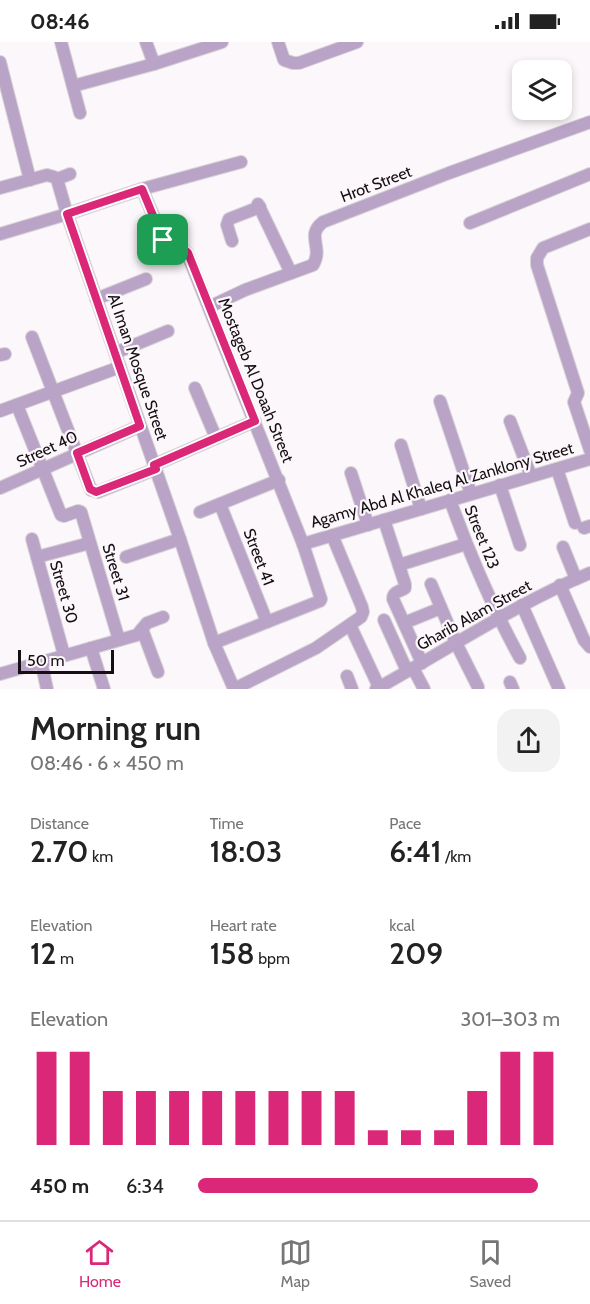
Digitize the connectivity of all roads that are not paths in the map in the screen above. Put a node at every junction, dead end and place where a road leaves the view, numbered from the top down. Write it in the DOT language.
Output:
graph roads {
  1 [pos="61,42"];
  2 [pos="146,42"];
  3 [pos="222,42"];
  4 [pos="278,42"];
  5 [pos="357,42"];
  6 [pos="0,62"];
  7 [pos="154,64"];
  8 [pos="73,86"];
  9 [pos="80,113"];
  10 [pos="590,122"];
  11 [pos="241,162"];
  12 [pos="70,174"];
  13 [pos="590,174"];
  14 [pos="57,179"];
  15 [pos="30,180"];
  16 [pos="0,188"];
  17 [pos="142,189"];
  18 [pos="67,214"];
  19 [pos="470,223"];
  20 [pos="590,229"];
  21 [pos="0,234"];
  22 [pos="232,241"];
  23 [pos="291,273"];
  24 [pos="146,279"];
  25 [pos="96,299"];
  26 [pos="209,307"];
  27 [pos="168,331"];
  28 [pos="32,337"];
  29 [pos="115,353"];
  30 [pos="120,367"];
  31 [pos="195,388"];
  32 [pos="590,390"];
  33 [pos="53,392"];
  34 [pos="578,395"];
  35 [pos="440,401"];
  36 [pos="17,405"];
  37 [pos="0,411"];
  38 [pos="255,421"];
  39 [pos="510,421"];
  40 [pos="140,426"];
  41 [pos="216,438"];
  42 [pos="401,445"];
  43 [pos="590,450"];
  44 [pos="77,453"];
  45 [pos="590,459"];
  46 [pos="155,467"];
  47 [pos="557,469"];
  48 [pos="43,470"];
  49 [pos="351,473"];
  50 [pos="531,476"];
  51 [pos="279,480"];
  52 [pos="500,485"];
  53 [pos="0,488"];
  54 [pos="471,494"];
  55 [pos="450,500"];
  56 [pos="220,504"];
  57 [pos="422,508"];
  58 [pos="200,512"];
  59 [pos="384,520"];
  60 [pos="368,525"];
  61 [pos="583,526"];
  62 [pos="332,535"];
  63 [pos="32,539"];
  64 [pos="180,539"];
  65 [pos="90,543"];
  66 [pos="303,544"];
  67 [pos="466,544"];
  68 [pos="520,545"];
  69 [pos="563,547"];
  70 [pos="37,556"];
  71 [pos="126,558"];
  72 [pos="399,566"];
  73 [pos="590,573"];
  74 [pos="576,579"];
  75 [pos="431,584"];
  76 [pos="560,585"];
  77 [pos="522,605"];
  78 [pos="441,608"];
  79 [pos="163,617"];
  80 [pos="499,619"];
  81 [pos="384,620"];
  82 [pos="267,622"];
  83 [pos="404,623"];
  84 [pos="350,625"];
  85 [pos="142,629"];
  86 [pos="119,640"];
  87 [pos="214,643"];
  88 [pos="456,643"];
  89 [pos="590,647"];
  90 [pos="91,648"];
  91 [pos="64,654"];
  92 [pos="520,658"];
  93 [pos="41,661"];
  94 [pos="414,667"];
  95 [pos="158,672"];
  96 [pos="0,674"];
  97 [pos="347,676"];
  98 [pos="383,687"];
  99 [pos="478,687"];
  100 [pos="47,689"];
  101 [pos="104,689"];
  102 [pos="234,689"];
  103 [pos="352,689"];
  104 [pos="424,689"];
  105 [pos="559,689"];
  1 -- 8 [label="street"];
  2 -- 7 [label="street"];
  3 -- 7 [label="street"];
  4 -- 5 [label="street"];
  6 -- 15 [label="street"];
  7 -- 8 [label="street"];
  8 -- 9 [label="street"];
  10 -- 23 [label="street, Hrot Street"];
  11 -- 17 [label="street"];
  12 -- 14 [label="street"];
  13 -- 19 [label="street"];
  14 -- 15 [label="street"];
  14 -- 18 [label="street, Al Iman Mosque Street"];
  15 -- 16 [label="street"];
  17 -- 18 [label="street"];
  17 -- 26 [label="street, Mostageb Al Doaah Street"];
  18 -- 21 [label="street"];
  18 -- 25 [label="street, Al Iman Mosque Street"];
  20 -- 34 [label="street"];
  22 -- 23 [label="street"];
  23 -- 26 [label="street, Hrot Street"];
  24 -- 25 [label="street"];
  25 -- 29 [label="street, Al Iman Mosque Street"];
  26 -- 38 [label="street, Mostageb Al Doaah Street"];
  27 -- 29 [label="street"];
  28 -- 33 [label="street"];
  29 -- 30 [label="street, Al Iman Mosque Street"];
  30 -- 33 [label="street"];
  30 -- 40 [label="street, Al Iman Mosque Street"];
  31 -- 41 [label="street"];
  32 -- 34 [label="street"];
  33 -- 36 [label="street"];
  33 -- 44 [label="street"];
  34 -- 43 [label="street"];
  35 -- 54 [label="street"];
  36 -- 37 [label="street"];
  36 -- 48 [label="street"];
  38 -- 41 [label="street"];
  38 -- 51 [label="street, Mostageb Al Doaah Street"];
  39 -- 50 [label="street"];
  40 -- 44 [label="street, Street 40"];
  40 -- 46 [label="street, Al Iman Mosque Street"];
  41 -- 46 [label="street"];
  42 -- 57 [label="street"];
  44 -- 46 [label="street"];
  44 -- 48 [label="street, Street 40"];
  45 -- 47 [label="street, Agamy Abd Al Khaleq Al Zanklony Street"];
  46 -- 64 [label="street, Al Iman Mosque Street"];
  47 -- 50 [label="street, Agamy Abd Al Khaleq Al Zanklony Street"];
  47 -- 61 [label="street"];
  48 -- 53 [label="street, Street 40"];
  48 -- 65 [label="street, Street 31"];
  49 -- 60 [label="street"];
  50 -- 52 [label="street, Agamy Abd Al Khaleq Al Zanklony Street"];
  51 -- 56 [label="street"];
  51 -- 66 [label="street, Mostageb Al Doaah Street"];
  52 -- 54 [label="street, Agamy Abd Al Khaleq Al Zanklony Street"];
  52 -- 68 [label="street"];
  54 -- 55 [label="street, Agamy Abd Al Khaleq Al Zanklony Street"];
  55 -- 57 [label="street, Agamy Abd Al Khaleq Al Zanklony Street"];
  55 -- 67 [label="street, Street 123"];
  56 -- 58 [label="street"];
  56 -- 82 [label="street, Street 41"];
  57 -- 59 [label="street, Agamy Abd Al Khaleq Al Zanklony Street"];
  59 -- 60 [label="street, Agamy Abd Al Khaleq Al Zanklony Street"];
  59 -- 72 [label="street"];
  60 -- 62 [label="street, Agamy Abd Al Khaleq Al Zanklony Street"];
  62 -- 66 [label="street, Agamy Abd Al Khaleq Al Zanklony Street"];
  62 -- 84 [label="street"];
  63 -- 70 [label="street, Street 30"];
  64 -- 71 [label="street"];
  64 -- 87 [label="street, Al Iman Mosque Street"];
  65 -- 70 [label="street"];
  65 -- 86 [label="street, Street 31"];
  66 -- 82 [label="street, Mostageb Al Doaah Street"];
  67 -- 72 [label="street"];
  67 -- 80 [label="street, Street 123"];
  69 -- 74 [label="street"];
  70 -- 91 [label="street, Street 30"];
  72 -- 83 [label="street"];
  73 -- 74 [label="street, Gharib Alam Street"];
  74 -- 76 [label="street, Gharib Alam Street"];
  75 -- 78 [label="street"];
  76 -- 77 [label="street, Gharib Alam Street"];
  76 -- 89 [label="street"];
  77 -- 80 [label="street, Gharib Alam Street"];
  77 -- 105 [label="street"];
  78 -- 83 [label="street"];
  78 -- 88 [label="street"];
  79 -- 85 [label="street"];
  80 -- 88 [label="street, Gharib Alam Street"];
  80 -- 92 [label="street, Street 123"];
  81 -- 94 [label="street"];
  82 -- 87 [label="street"];
  83 -- 94 [label="street"];
  84 -- 98 [label="street"];
  84 -- 102 [label="street"];
  85 -- 86 [label="street"];
  85 -- 95 [label="street"];
  86 -- 90 [label="street"];
  87 -- 102 [label="street, Al Iman Mosque Street"];
  88 -- 94 [label="street, Gharib Alam Street"];
  88 -- 99 [label="street"];
  90 -- 91 [label="street"];
  90 -- 101 [label="street"];
  91 -- 93 [label="street"];
  93 -- 96 [label="street"];
  93 -- 100 [label="street"];
  94 -- 98 [label="street, Gharib Alam Street"];
  94 -- 104 [label="street"];
  97 -- 103 [label="street"];
}
